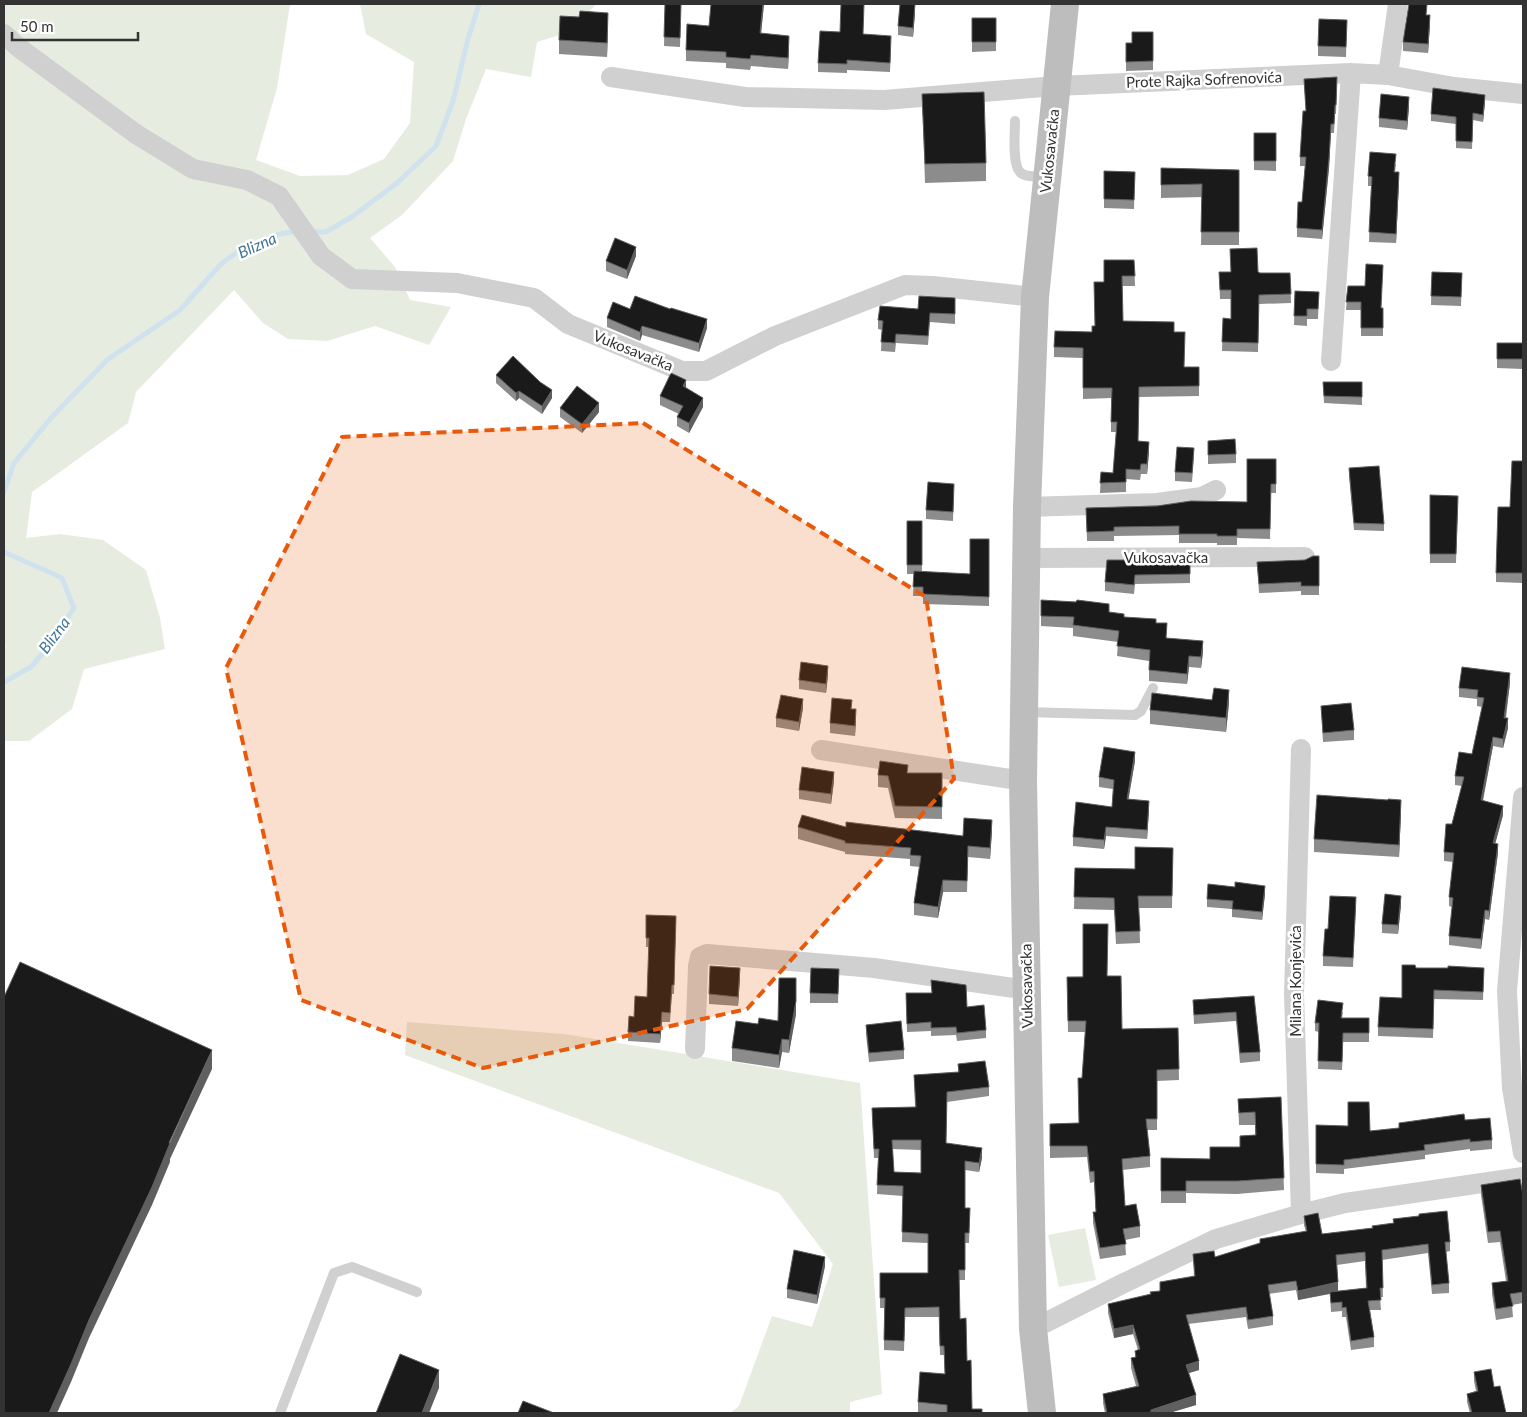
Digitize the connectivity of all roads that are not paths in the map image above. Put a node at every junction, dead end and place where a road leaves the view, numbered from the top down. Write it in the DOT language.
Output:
graph roads {
  1 [pos="1065,4"];
  2 [pos="1398,4"];
  3 [pos="4,34"];
  4 [pos="1351,74"];
  5 [pos="1388,75"];
  6 [pos="611,78"];
  7 [pos="1057,86"];
  8 [pos="1523,94"];
  9 [pos="1015,121"];
  10 [pos="1047,177"];
  11 [pos="1035,297"];
  12 [pos="1331,361"];
  13 [pos="1216,490"];
  14 [pos="1027,507"];
  15 [pos="1305,556"];
  16 [pos="1026,558"];
  17 [pos="1153,688"];
  18 [pos="1024,712"];
  19 [pos="1301,749"];
  20 [pos="821,750"];
  21 [pos="1023,782"];
  22 [pos="1523,797"];
  23 [pos="1027,990"];
  24 [pos="695,1050"];
  25 [pos="1523,1153"];
  26 [pos="1523,1177"];
  27 [pos="1300,1214"];
  28 [pos="417,1292"];
  29 [pos="1033,1329"];
  30 [pos="280,1413"];
  31 [pos="1042,1413"];
  1 -- 7 [label="main road, Vukosavačka"];
  2 -- 5 [label="street"];
  3 -- 11 [label="street, Vukosavačka"];
  4 -- 5 [label="street, Prote Rajka Sofrenovića"];
  4 -- 7 [label="street, Prote Rajka Sofrenovića"];
  4 -- 12 [label="street"];
  5 -- 8 [label="street, Prote Rajka Sofrenovića"];
  6 -- 7 [label="street, Prote Rajka Sofrenovića"];
  7 -- 10 [label="main road, Vukosavačka"];
  9 -- 10 [label="lane"];
  10 -- 11 [label="main road, Vukosavačka"];
  11 -- 14 [label="main road, Vukosavačka"];
  13 -- 14 [label="street"];
  14 -- 16 [label="main road, Vukosavačka"];
  15 -- 16 [label="street, Vukosavačka"];
  16 -- 18 [label="main road, Vukosavačka"];
  17 -- 18 [label="lane"];
  18 -- 21 [label="main road, Vukosavačka"];
  19 -- 27 [label="street, Milana Konjevića"];
  20 -- 21 [label="street"];
  21 -- 23 [label="main road, Vukosavačka"];
  22 -- 25 [label="street"];
  23 -- 24 [label="street"];
  23 -- 29 [label="main road, Vukosavačka"];
  26 -- 27 [label="street"];
  27 -- 29 [label="street"];
  28 -- 30 [label="lane"];
  29 -- 31 [label="main road, Vukosavačka"];
}
